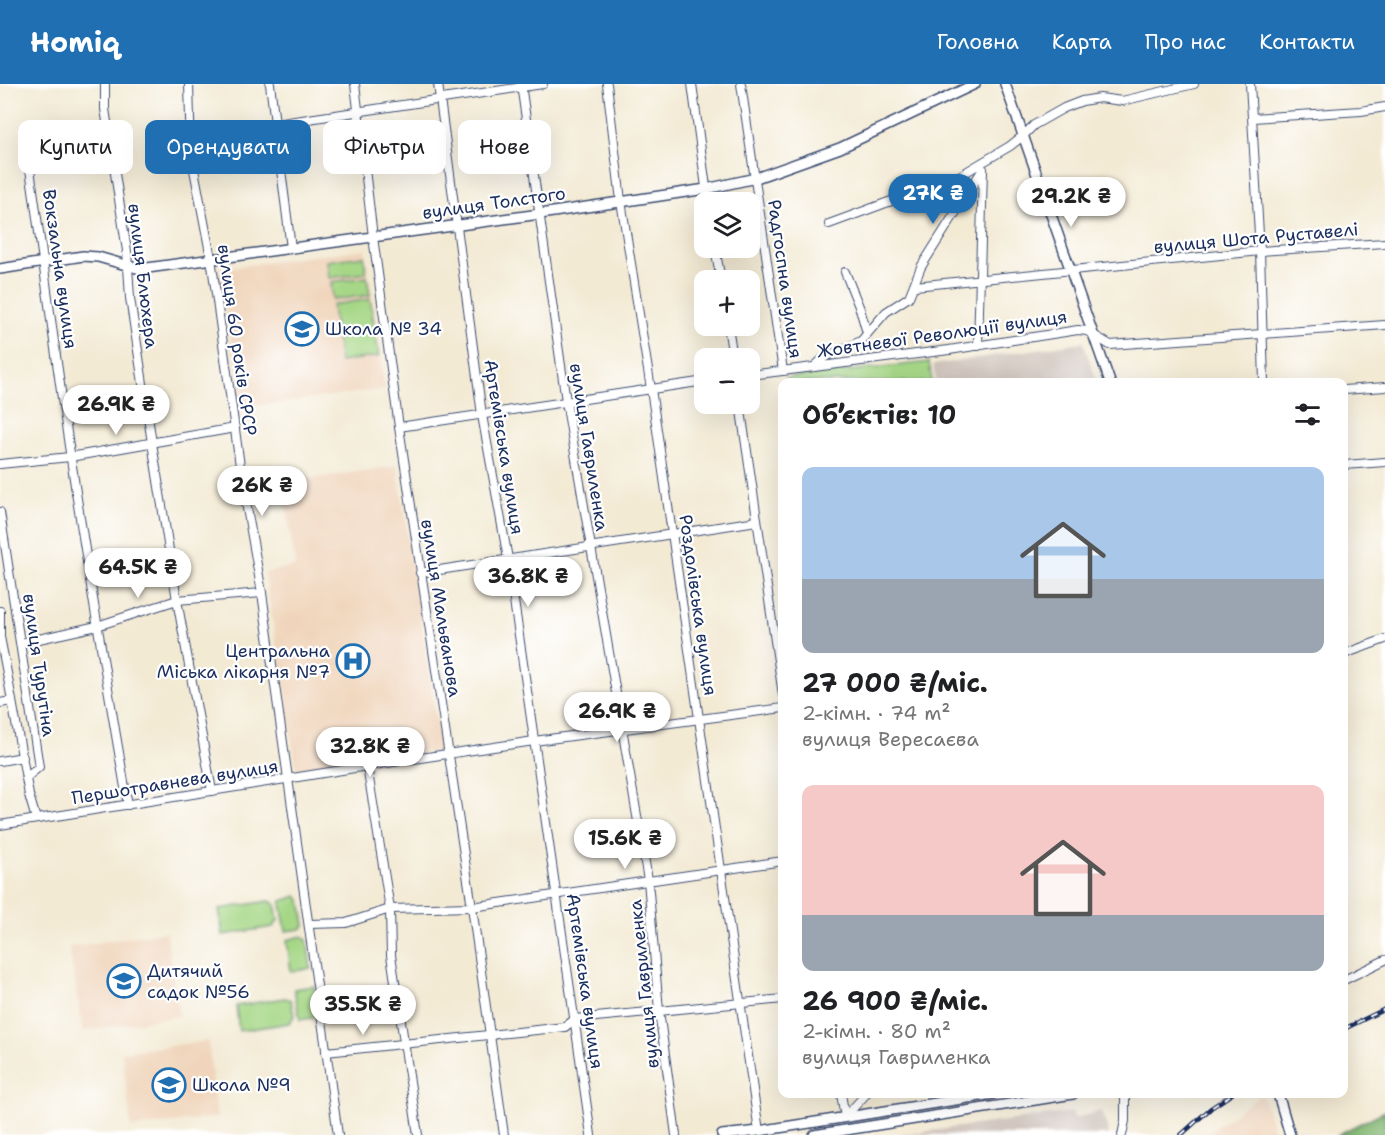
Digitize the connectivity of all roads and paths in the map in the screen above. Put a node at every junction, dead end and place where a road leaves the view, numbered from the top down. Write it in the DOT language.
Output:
graph roads {
  1 [pos="105,84"];
  2 [pos="189,84"];
  3 [pos="270,84"];
  4 [pos="355,84"];
  5 [pos="438,84"];
  6 [pos="543,84"];
  7 [pos="607,84"];
  8 [pos="692,84"];
  9 [pos="741,84"];
  10 [pos="975,84"];
  11 [pos="1005,84"];
  12 [pos="1194,84"];
  13 [pos="1250,84"];
  14 [pos="521,86"];
  15 [pos="440,100"];
  16 [pos="1385,107"];
  17 [pos="359,112"];
  18 [pos="1253,118"];
  19 [pos="190,120"];
  20 [pos="274,120"];
  21 [pos="303,120"];
  22 [pos="1024,135"];
  23 [pos="983,166"];
  24 [pos="31,174"];
  25 [pos="195,174"];
  26 [pos="281,174"];
  27 [pos="756,178"];
  28 [pos="706,189"];
  29 [pos="706,192"];
  30 [pos="621,201"];
  31 [pos="540,214"];
  32 [pos="456,224"];
  33 [pos="829,224"];
  34 [pos="373,237"];
  35 [pos="1385,243"];
  36 [pos="291,248"];
  37 [pos="1260,251"];
  38 [pos="211,258"];
  39 [pos="45,262"];
  40 [pos="129,266"];
  41 [pos="0,269"];
  42 [pos="1071,271"];
  43 [pos="845,272"];
  44 [pos="978,281"];
  45 [pos="915,286"];
  46 [pos="1385,325"];
  47 [pos="867,333"];
  48 [pos="1262,334"];
  49 [pos="1094,337"];
  50 [pos="978,346"];
  51 [pos="814,367"];
  52 [pos="783,371"];
  53 [pos="760,374"];
  54 [pos="1109,378"];
  55 [pos="1264,378"];
  56 [pos="694,383"];
  57 [pos="1385,387"];
  58 [pos="651,389"];
  59 [pos="1348,390"];
  60 [pos="566,401"];
  61 [pos="741,414"];
  62 [pos="482,415"];
  63 [pos="399,427"];
  64 [pos="236,428"];
  65 [pos="152,443"];
  66 [pos="70,457"];
  67 [pos="1385,462"];
  68 [pos="0,464"];
  69 [pos="1348,465"];
  70 [pos="0,512"];
  71 [pos="757,521"];
  72 [pos="672,534"];
  73 [pos="590,547"];
  74 [pos="7,550"];
  75 [pos="0,559"];
  76 [pos="508,559"];
  77 [pos="420,573"];
  78 [pos="262,593"];
  79 [pos="177,600"];
  80 [pos="0,611"];
  81 [pos="97,626"];
  82 [pos="1385,639"];
  83 [pos="21,643"];
  84 [pos="1348,653"];
  85 [pos="778,661"];
  86 [pos="12,701"];
  87 [pos="0,703"];
  88 [pos="778,709"];
  89 [pos="699,719"];
  90 [pos="622,729"];
  91 [pos="534,741"];
  92 [pos="448,755"];
  93 [pos="23,757"];
  94 [pos="0,761"];
  95 [pos="368,766"];
  96 [pos="27,777"];
  97 [pos="288,779"];
  98 [pos="212,791"];
  99 [pos="128,805"];
  100 [pos="36,819"];
  101 [pos="0,825"];
  102 [pos="778,862"];
  103 [pos="721,870"];
  104 [pos="648,880"];
  105 [pos="557,893"];
  106 [pos="472,907"];
  107 [pos="390,909"];
  108 [pos="309,924"];
  109 [pos="1385,960"];
  110 [pos="1348,978"];
  111 [pos="778,999"];
  112 [pos="741,1003"];
  113 [pos="659,1011"];
  114 [pos="575,1019"];
  115 [pos="490,1035"];
  116 [pos="403,1044"];
  117 [pos="326,1052"];
  118 [pos="842,1098"];
  119 [pos="862,1098"];
  120 [pos="968,1098"];
  121 [pos="1020,1098"];
  122 [pos="1125,1098"];
  123 [pos="1279,1098"];
  124 [pos="845,1118"];
  125 [pos="848,1132"];
  126 [pos="759,1133"];
  127 [pos="338,1135"];
  128 [pos="418,1135"];
  129 [pos="504,1135"];
  130 [pos="591,1135"];
  131 [pos="676,1135"];
  132 [pos="722,1135"];
  133 [pos="814,1135"];
  134 [pos="1122,1135"];
  135 [pos="1290,1135"];
  1 -- 40 [label="street, вулиця Блюхера"];
  2 -- 19 [label="street, вулиця 60 років СРСР"];
  3 -- 20 [label="street"];
  4 -- 17 [label="street, вулиця Мальванова"];
  5 -- 15 [label="street, Артемівська вулиця"];
  6 -- 14 [label="street"];
  7 -- 30 [label="street, Роздолівська вулиця"];
  8 -- 28 [label="street"];
  9 -- 27 [label="street, Радгоспна вулиця"];
  10 -- 27 [label="street, вулиця Толстого"];
  11 -- 22 [label="street"];
  12 -- 22 [label="street"];
  13 -- 18 [label="street"];
  14 -- 15 [label="street"];
  14 -- 31 [label="street, вулиця Гавриленка"];
  15 -- 17 [label="street"];
  15 -- 32 [label="street, Артемівська вулиця"];
  16 -- 18 [label="street"];
  17 -- 21 [label="street"];
  17 -- 34 [label="street, вулиця Мальванова"];
  18 -- 37 [label="street"];
  22 -- 23 [label="street"];
  22 -- 42 [label="street"];
  23 -- 33 [label="street"];
  23 -- 44 [label="street"];
  23 -- 45 [label="street"];
  24 -- 39 [label="street, Вокзальна вулиця"];
  25 -- 38 [label="street, вулиця 60 років СРСР"];
  26 -- 36 [label="street"];
  27 -- 28 [label="street, вулиця Толстого"];
  27 -- 52 [label="street, Радгоспна вулиця"];
  28 -- 29 [label="street"];
  28 -- 30 [label="street, вулиця Толстого"];
  30 -- 31 [label="street, вулиця Толстого"];
  30 -- 58 [label="street, Роздолівська вулиця"];
  31 -- 32 [label="street, вулиця Толстого"];
  31 -- 60 [label="street, вулиця Гавриленка"];
  32 -- 34 [label="street, вулиця Толстого"];
  32 -- 62 [label="street, Артемівська вулиця"];
  34 -- 36 [label="street, вулиця Толстого"];
  34 -- 63 [label="street, вулиця Мальванова"];
  35 -- 37 [label="street, вулиця Шота Руставелі"];
  36 -- 38 [label="street, вулиця Толстого"];
  37 -- 42 [label="street, вулиця Шота Руставелі"];
  37 -- 48 [label="street"];
  38 -- 40 [label="street, вулиця Толстого"];
  38 -- 64 [label="street, вулиця 60 років СРСР"];
  39 -- 40 [label="street, вулиця Толстого"];
  39 -- 41 [label="street, вулиця Толстого"];
  39 -- 66 [label="street, Вокзальна вулиця"];
  40 -- 65 [label="street, вулиця Блюхера"];
  42 -- 44 [label="street, вулиця Шота Руставелі"];
  42 -- 49 [label="street"];
  43 -- 47 [label="street"];
  44 -- 45 [label="street, вулиця Шота Руставелі"];
  44 -- 50 [label="street"];
  45 -- 47 [label="street"];
  46 -- 48 [label="street, Жовтневої Революції вулиця"];
  47 -- 51 [label="street"];
  48 -- 49 [label="street, Жовтневої Революції вулиця"];
  48 -- 55 [label="street"];
  49 -- 50 [label="street, Жовтневої Революції вулиця"];
  49 -- 54 [label="street"];
  50 -- 51 [label="street, Жовтневої Революції вулиця"];
  51 -- 52 [label="street, Жовтневої Революції вулиця"];
  52 -- 53 [label="street, Жовтневої Революції вулиця"];
  56 -- 58 [label="street"];
  57 -- 59 [label="street"];
  58 -- 60 [label="street"];
  58 -- 72 [label="street, Роздолівська вулиця"];
  60 -- 62 [label="street"];
  60 -- 73 [label="street, вулиця Гавриленка"];
  61 -- 71 [label="street"];
  62 -- 63 [label="street"];
  62 -- 76 [label="street, Артемівська вулиця"];
  63 -- 77 [label="street, вулиця Мальванова"];
  64 -- 65 [label="street"];
  64 -- 78 [label="street, вулиця 60 років СРСР"];
  65 -- 66 [label="street"];
  65 -- 79 [label="street, вулиця Блюхера"];
  66 -- 68 [label="street"];
  66 -- 81 [label="street, Вокзальна вулиця"];
  67 -- 69 [label="street"];
  70 -- 74 [label="street, вулиця Турутіна"];
  71 -- 72 [label="street"];
  71 -- 85 [label="street"];
  72 -- 73 [label="street"];
  72 -- 89 [label="street, Роздолівська вулиця"];
  73 -- 76 [label="street"];
  73 -- 90 [label="street, вулиця Гавриленка"];
  74 -- 75 [label="street"];
  74 -- 83 [label="street, вулиця Турутіна"];
  76 -- 77 [label="street"];
  76 -- 91 [label="street, Артемівська вулиця"];
  77 -- 92 [label="street, вулиця Мальванова"];
  78 -- 79 [label="street"];
  78 -- 97 [label="street, вулиця 60 років СРСР"];
  79 -- 81 [label="street"];
  79 -- 98 [label="street, вулиця Блюхера"];
  80 -- 86 [label="street, вулиця Турутіна"];
  81 -- 83 [label="street"];
  81 -- 99 [label="street, Вокзальна вулиця"];
  82 -- 84 [label="street"];
  83 -- 96 [label="street, вулиця Турутіна"];
  86 -- 87 [label="street"];
  86 -- 93 [label="street, вулиця Турутіна"];
  88 -- 89 [label="street, Першотравнева вулиця"];
  89 -- 90 [label="street, Першотравнева вулиця"];
  89 -- 103 [label="street, Роздолівська вулиця"];
  90 -- 91 [label="street, Першотравнева вулиця"];
  90 -- 104 [label="street, вулиця Гавриленка"];
  91 -- 92 [label="street, Першотравнева вулиця"];
  91 -- 105 [label="street, Артемівська вулиця"];
  92 -- 95 [label="street, Першотравнева вулиця"];
  92 -- 106 [label="street, вулиця Мальванова"];
  93 -- 94 [label="street"];
  93 -- 96 [label="street, вулиця Турутіна"];
  95 -- 97 [label="street, Першотравнева вулиця"];
  95 -- 107 [label="street"];
  96 -- 100 [label="street, вулиця Турутіна"];
  97 -- 98 [label="street, Першотравнева вулиця"];
  97 -- 108 [label="street, вулиця 60 років СРСР"];
  98 -- 99 [label="street, Першотравнева вулиця"];
  99 -- 100 [label="street, Першотравнева вулиця"];
  100 -- 101 [label="street, Першотравнева вулиця"];
  102 -- 103 [label="street"];
  103 -- 104 [label="street"];
  103 -- 112 [label="street, Роздолівська вулиця"];
  104 -- 105 [label="street"];
  104 -- 113 [label="street, вулиця Гавриленка"];
  105 -- 106 [label="street"];
  105 -- 114 [label="street, Артемівська вулиця"];
  106 -- 107 [label="street"];
  106 -- 115 [label="street, вулиця Мальванова"];
  107 -- 108 [label="street"];
  107 -- 116 [label="street"];
  108 -- 117 [label="street, вулиця 60 років СРСР"];
  109 -- 110 [label="street"];
  111 -- 112 [label="street"];
  112 -- 113 [label="street"];
  112 -- 126 [label="street, Роздолівська вулиця"];
  113 -- 114 [label="street"];
  113 -- 131 [label="street, вулиця Гавриленка"];
  114 -- 115 [label="street"];
  114 -- 130 [label="street, Артемівська вулиця"];
  115 -- 116 [label="street"];
  115 -- 129 [label="street, вулиця Мальванова"];
  116 -- 117 [label="street"];
  116 -- 128 [label="street"];
  117 -- 127 [label="street, вулиця 60 років СРСР"];
  118 -- 124 [label="street"];
  119 -- 124 [label="street"];
  120 -- 124 [label="street"];
  121 -- 125 [label="street"];
  122 -- 134 [label="street"];
  123 -- 135 [label="street"];
  124 -- 125 [label="street"];
  124 -- 126 [label="street"];
  125 -- 133 [label="street"];
  126 -- 132 [label="street"];
}
